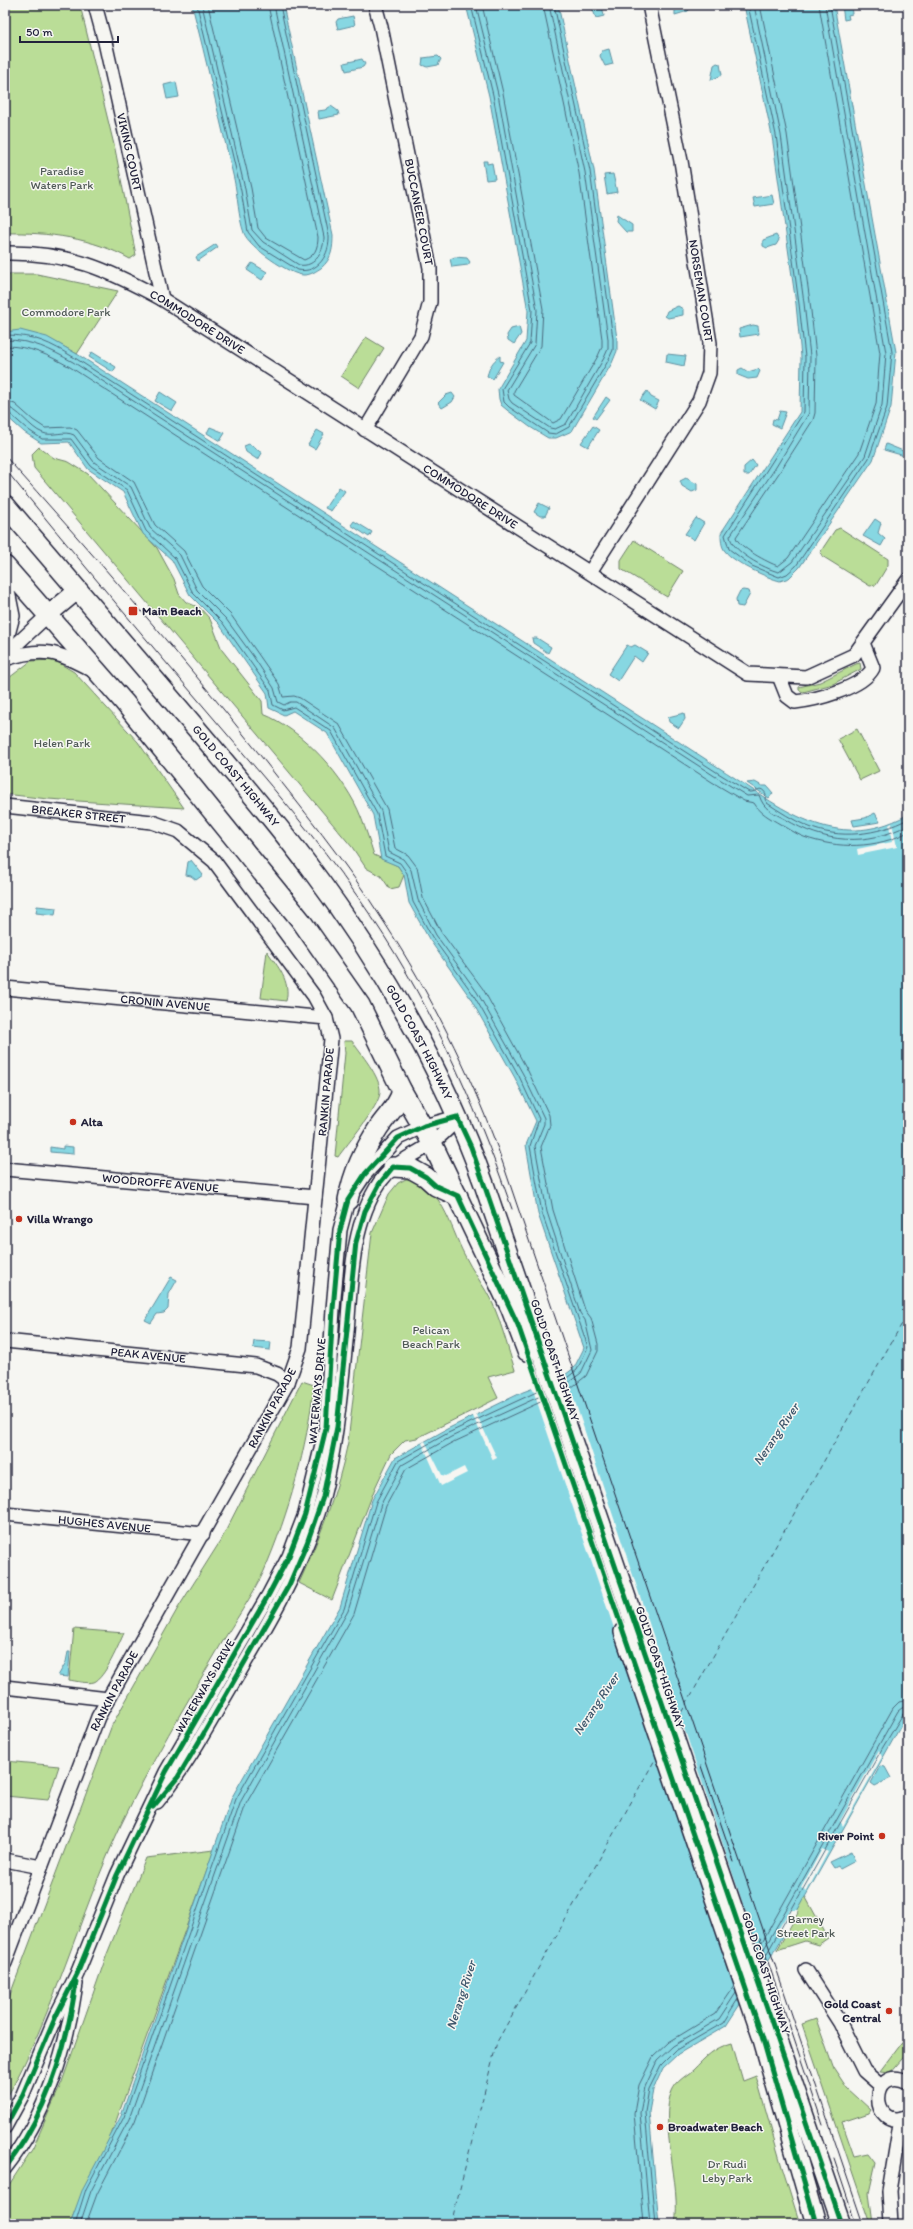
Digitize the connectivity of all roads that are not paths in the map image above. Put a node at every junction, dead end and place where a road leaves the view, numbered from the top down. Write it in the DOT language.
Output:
graph roads {
  1 [pos="95,5"];
  2 [pos="375,5"];
  3 [pos="649,5"];
  4 [pos="5,253"];
  5 [pos="162,299"];
  6 [pos="365,430"];
  7 [pos="5,505"];
  8 [pos="5,566"];
  9 [pos="590,572"];
  10 [pos="5,576"];
  11 [pos="908,580"];
  12 [pos="78,590"];
  13 [pos="48,615"];
  14 [pos="863,643"];
  15 [pos="5,646"];
  16 [pos="5,655"];
  17 [pos="5,658"];
  18 [pos="99,673"];
  19 [pos="780,676"];
  20 [pos="5,806"];
  21 [pos="152,822"];
  22 [pos="5,988"];
  23 [pos="326,1018"];
  24 [pos="402,1091"];
  25 [pos="457,1118"];
  26 [pos="424,1126"];
  27 [pos="432,1143"];
  28 [pos="393,1167"];
  29 [pos="5,1169"];
  30 [pos="458,1196"];
  31 [pos="315,1197"];
  32 [pos="348,1200"];
  33 [pos="5,1341"];
  34 [pos="537,1360"];
  35 [pos="288,1382"];
  36 [pos="5,1514"];
  37 [pos="203,1534"];
  38 [pos="5,1688"];
  39 [pos="108,1699"];
  40 [pos="143,1819"];
  41 [pos="5,1860"];
  42 [pos="41,1867"];
  43 [pos="5,1963"];
  44 [pos="806,1970"];
  45 [pos="77,1974"];
  46 [pos="769,2033"];
  47 [pos="908,2082"];
  48 [pos="881,2086"];
  49 [pos="904,2117"];
  50 [pos="5,2127"];
  51 [pos="5,2168"];
  52 [pos="816,2224"];
  53 [pos="841,2224"];
  54 [pos="891,2224"];
  1 -- 5 [label="street, VIKING COURT"];
  2 -- 6 [label="street, BUCCANEER COURT"];
  3 -- 9 [label="street, NORSEMAN COURT"];
  4 -- 5 [label="street, COMMODORE DRIVE"];
  5 -- 6 [label="street, COMMODORE DRIVE"];
  6 -- 9 [label="street, COMMODORE DRIVE"];
  7 -- 12 [label="highway, GOLD COAST HIGHWAY"];
  8 -- 13 [label="highway, GOLD COAST HIGHWAY"];
  9 -- 19 [label="street, COMMODORE DRIVE"];
  10 -- 15 [label="street"];
  11 -- 14 [label="street, COMMODORE DRIVE"];
  12 -- 13 [label="main road"];
  12 -- 25 [label="highway, GOLD COAST HIGHWAY"];
  13 -- 16 [label="street"];
  13 -- 18 [label="highway, GOLD COAST HIGHWAY"];
  14 -- 19 [label="street, COMMODORE DRIVE"];
  14 -- 19 [label="street"];
  17 -- 18 [label="street"];
  18 -- 24 [label="highway, GOLD COAST HIGHWAY"];
  20 -- 21 [label="street, BREAKER STREET"];
  21 -- 23 [label="street, RANKIN PARADE"];
  22 -- 23 [label="street, CRONIN AVENUE"];
  23 -- 31 [label="street, RANKIN PARADE"];
  24 -- 26 [label="highway, GOLD COAST HIGHWAY"];
  24 -- 32 [label="highway"];
  25 -- 26 [label="street, WATERWAYS DRIVE"];
  25 -- 27 [label="street, WATERWAYS DRIVE"];
  25 -- 34 [label="highway, GOLD COAST HIGHWAY"];
  26 -- 27 [label="highway, GOLD COAST HIGHWAY"];
  26 -- 32 [label="street, WATERWAYS DRIVE"];
  27 -- 28 [label="street, WATERWAYS DRIVE"];
  27 -- 30 [label="highway, GOLD COAST HIGHWAY"];
  28 -- 30 [label="highway"];
  28 -- 40 [label="street, WATERWAYS DRIVE"];
  29 -- 31 [label="street, WOODROFFE AVENUE"];
  30 -- 34 [label="highway, GOLD COAST HIGHWAY"];
  31 -- 35 [label="street, RANKIN PARADE"];
  32 -- 40 [label="street, WATERWAYS DRIVE"];
  33 -- 35 [label="street, PEAK AVENUE"];
  34 -- 46 [label="highway, GOLD COAST HIGHWAY"];
  35 -- 37 [label="street, RANKIN PARADE"];
  36 -- 37 [label="street, HUGHES AVENUE"];
  37 -- 39 [label="street, RANKIN PARADE"];
  38 -- 39 [label="street"];
  39 -- 42 [label="street, RANKIN PARADE"];
  40 -- 45 [label="street, WATERWAYS DRIVE"];
  41 -- 42 [label="street"];
  42 -- 43 [label="street, RANKIN PARADE"];
  44 -- 48 [label="street"];
  45 -- 50 [label="street, WATERWAYS DRIVE"];
  45 -- 51 [label="street, WATERWAYS DRIVE"];
  46 -- 52 [label="highway, GOLD COAST HIGHWAY"];
  46 -- 53 [label="highway, GOLD COAST HIGHWAY"];
  47 -- 48 [label="street"];
  48 -- 49 [label="street"];
  49 -- 54 [label="street"];
}
